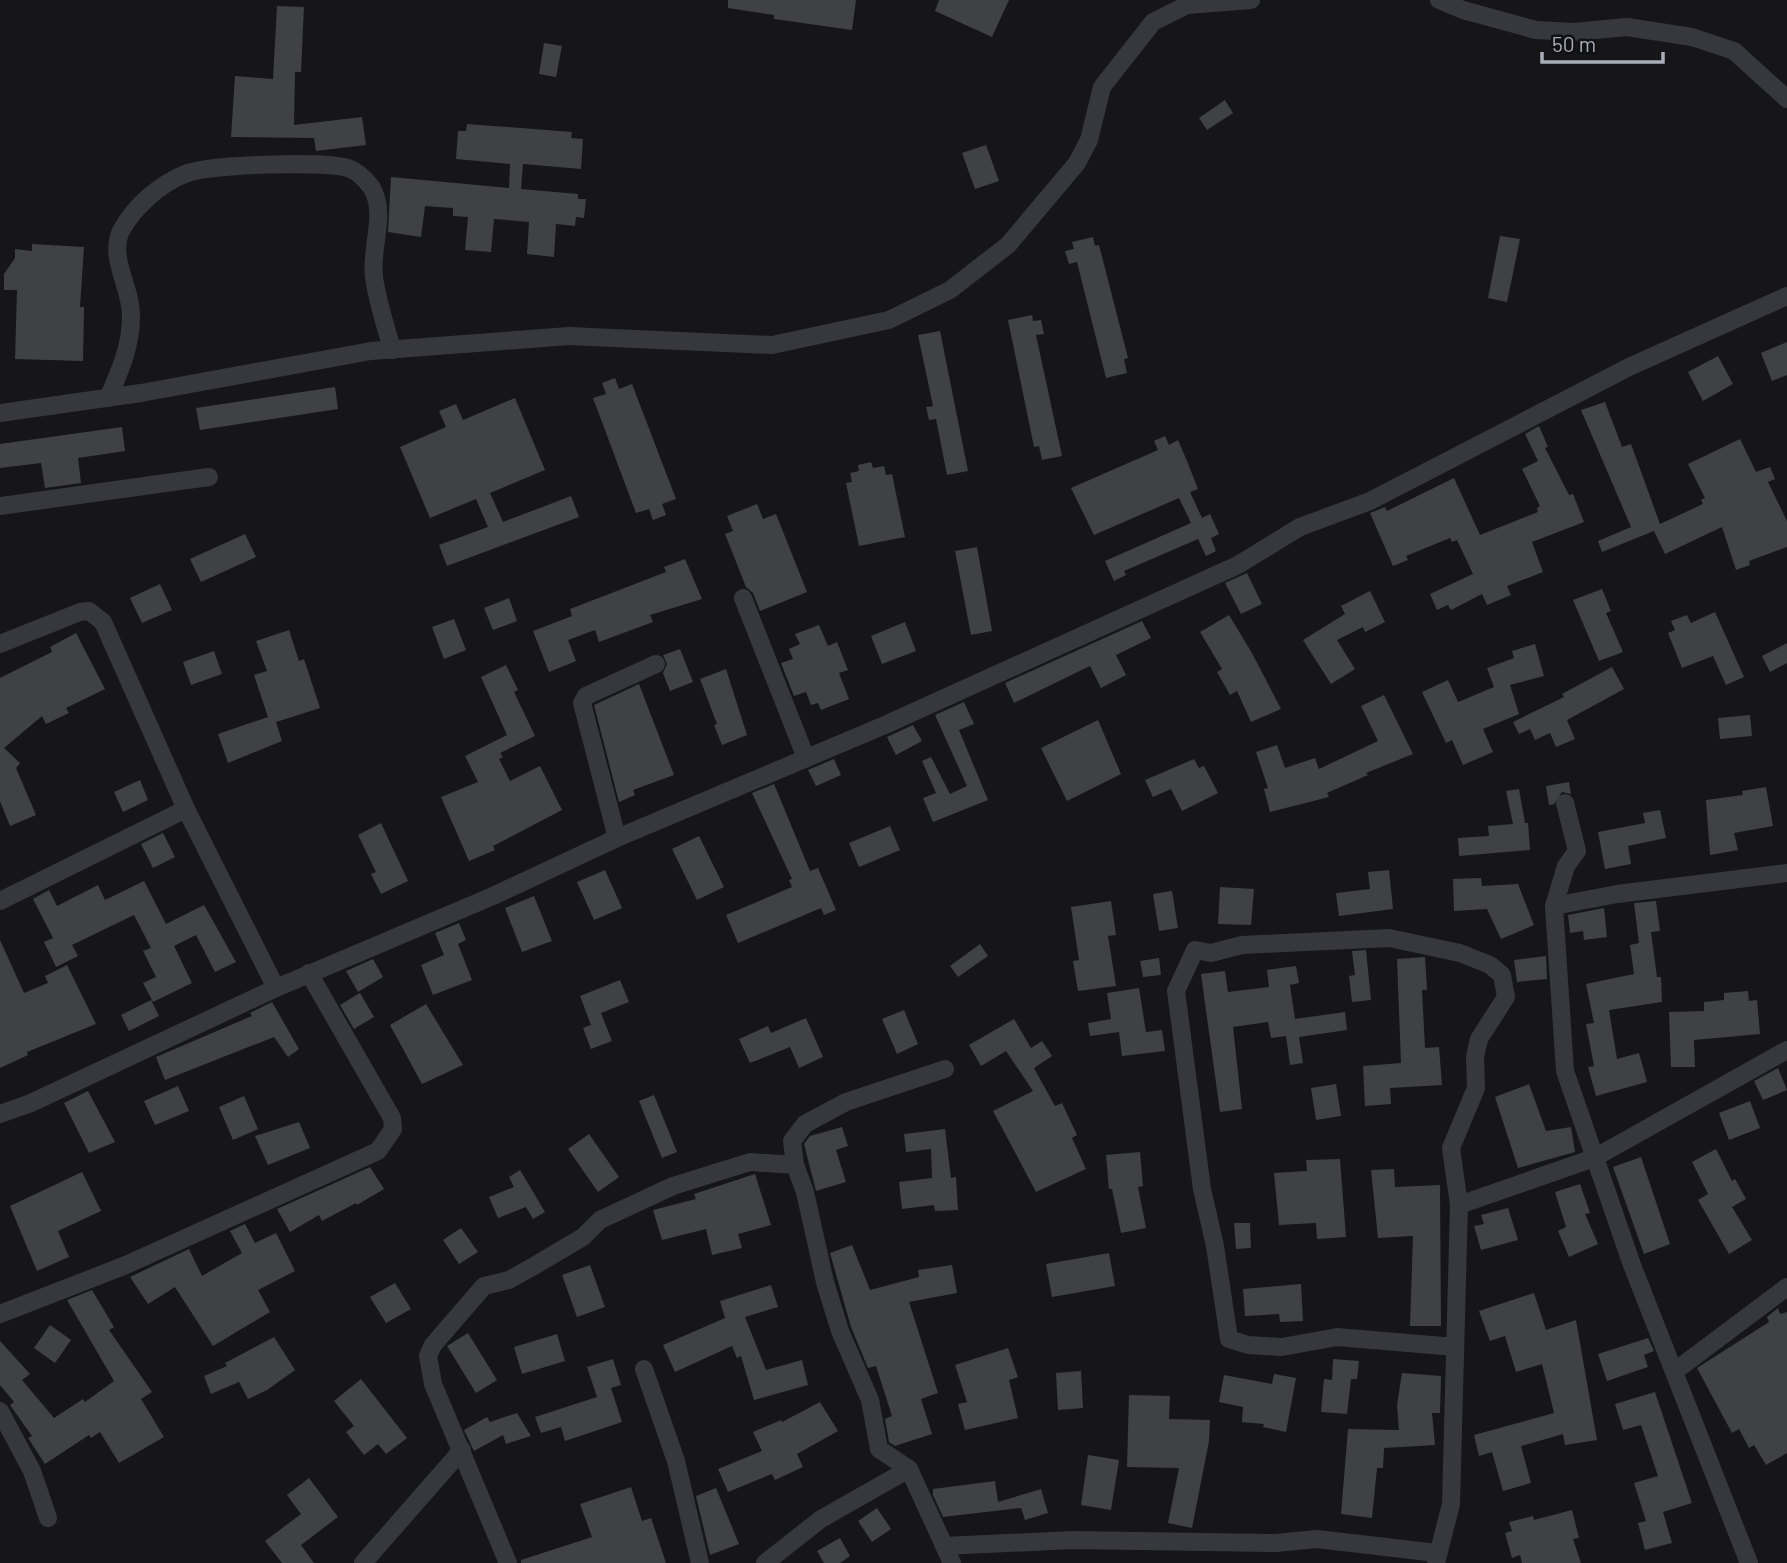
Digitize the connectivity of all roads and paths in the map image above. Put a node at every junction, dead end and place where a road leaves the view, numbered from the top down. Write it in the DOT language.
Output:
graph roads {
  1 [pos="1251,0"];
  2 [pos="1439,0"];
  3 [pos="1787,99"];
  4 [pos="1787,296"];
  5 [pos="392,350"];
  6 [pos="108,398"];
  7 [pos="0,413"];
  8 [pos="209,477"];
  9 [pos="0,506"];
  10 [pos="743,598"];
  11 [pos="0,644"];
  12 [pos="656,664"];
  13 [pos="806,758"];
  14 [pos="1565,803"];
  15 [pos="186,808"];
  16 [pos="617,838"];
  17 [pos="1787,873"];
  18 [pos="0,901"];
  19 [pos="1554,906"];
  20 [pos="309,974"];
  21 [pos="276,988"];
  22 [pos="1787,1050"];
  23 [pos="945,1069"];
  24 [pos="0,1114"];
  25 [pos="1594,1158"];
  26 [pos="795,1165"];
  27 [pos="1459,1205"];
  28 [pos="1787,1287"];
  29 [pos="0,1314"];
  30 [pos="1455,1347"];
  31 [pos="644,1369"];
  32 [pos="1675,1371"];
  33 [pos="0,1410"];
  34 [pos="462,1450"];
  35 [pos="909,1469"];
  36 [pos="48,1518"];
  37 [pos="944,1546"];
  38 [pos="1437,1558"];
  39 [pos="363,1563"];
  40 [pos="508,1563"];
  41 [pos="700,1563"];
  42 [pos="765,1563"];
  43 [pos="952,1563"];
  44 [pos="1749,1563"];
  1 -- 5 [label="street"];
  2 -- 3 [label="street"];
  4 -- 13 [label="street"];
  5 -- 6 [label="street"];
  5 -- 6 [label="street"];
  6 -- 7 [label="street"];
  8 -- 9 [label="street"];
  10 -- 13 [label="street"];
  11 -- 15 [label="street"];
  12 -- 16 [label="street"];
  13 -- 16 [label="street"];
  14 -- 19 [label="street"];
  15 -- 18 [label="street"];
  15 -- 21 [label="street"];
  16 -- 20 [label="street"];
  17 -- 19 [label="street"];
  19 -- 25 [label="street"];
  20 -- 21 [label="street"];
  20 -- 29 [label="street"];
  21 -- 24 [label="street"];
  22 -- 25 [label="street"];
  23 -- 26 [label="street"];
  25 -- 27 [label="street"];
  25 -- 32 [label="street"];
  26 -- 34 [label="street"];
  26 -- 35 [label="street"];
  27 -- 30 [label="street"];
  27 -- 30 [label="street"];
  28 -- 32 [label="street"];
  30 -- 38 [label="street"];
  31 -- 41 [label="street"];
  32 -- 44 [label="street"];
  33 -- 36 [label="street"];
  34 -- 39 [label="street"];
  34 -- 40 [label="street"];
  35 -- 37 [label="street"];
  35 -- 42 [label="street"];
  37 -- 38 [label="street"];
  37 -- 43 [label="street"];
}
